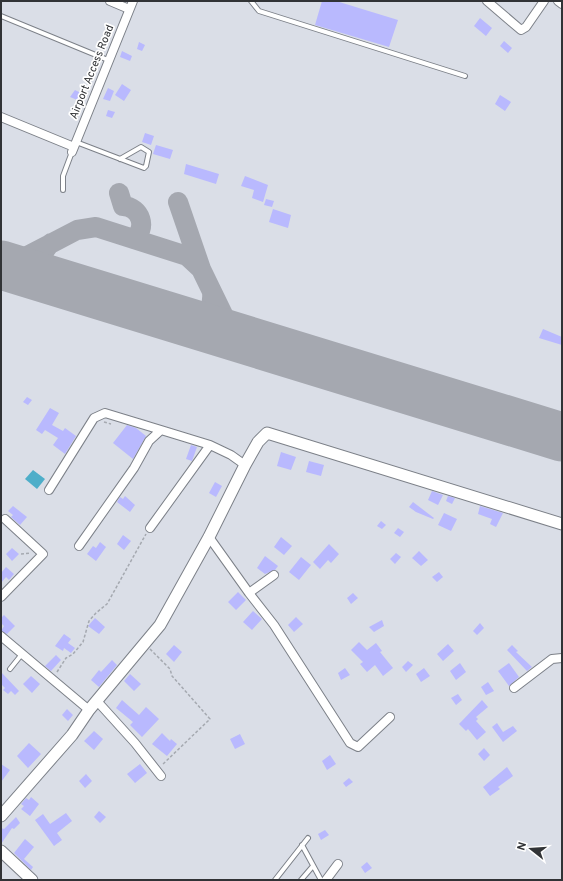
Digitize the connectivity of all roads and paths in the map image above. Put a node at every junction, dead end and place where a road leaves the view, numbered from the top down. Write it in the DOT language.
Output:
graph roads {
  1 [pos="110,1"];
  2 [pos="133,1"];
  3 [pos="251,1"];
  4 [pos="486,1"];
  5 [pos="544,1"];
  6 [pos="558,1"];
  7 [pos="562,4"];
  8 [pos="129,9"];
  9 [pos="1,16"];
  10 [pos="108,60"];
  11 [pos="465,76"];
  12 [pos="1,117"];
  13 [pos="74,147"];
  14 [pos="120,159"];
  15 [pos="63,190"];
  16 [pos="161,430"];
  17 [pos="210,445"];
  18 [pos="245,465"];
  19 [pos="49,490"];
  20 [pos="5,519"];
  21 [pos="562,524"];
  22 [pos="150,528"];
  23 [pos="209,537"];
  24 [pos="80,546"];
  25 [pos="274,575"];
  26 [pos="249,593"];
  27 [pos="1,597"];
  28 [pos="1,636"];
  29 [pos="144,645"];
  30 [pos="23,654"];
  31 [pos="562,658"];
  32 [pos="10,669"];
  33 [pos="51,678"];
  34 [pos="514,688"];
  35 [pos="97,701"];
  36 [pos="89,710"];
  37 [pos="390,717"];
  38 [pos="159,773"];
  39 [pos="1,816"];
  40 [pos="308,838"];
  41 [pos="302,845"];
  42 [pos="1,851"];
  43 [pos="338,864"];
  44 [pos="313,866"];
  45 [pos="32,880"];
  46 [pos="275,880"];
  47 [pos="301,880"];
  48 [pos="321,880"];
  49 [pos="326,880"];
  1 -- 8 [label="street"];
  2 -- 8 [label="street, Airport Access Road"];
  3 -- 11 [label="lane"];
  4 -- 5 [label="street"];
  6 -- 7 [label="street"];
  8 -- 10 [label="street, Airport Access Road"];
  9 -- 10 [label="lane"];
  10 -- 13 [label="street, Airport Access Road"];
  12 -- 13 [label="street"];
  13 -- 14 [label="lane"];
  13 -- 15 [label="lane"];
  14 -- 14 [label="lane"];
  16 -- 17 [label="street"];
  16 -- 19 [label="street"];
  16 -- 24 [label="street"];
  17 -- 18 [label="street"];
  17 -- 22 [label="street"];
  18 -- 21 [label="street"];
  18 -- 23 [label="street"];
  20 -- 27 [label="street"];
  22 -- 33 [label="path"];
  23 -- 26 [label="street"];
  23 -- 29 [label="street"];
  25 -- 26 [label="street"];
  26 -- 37 [label="street"];
  28 -- 30 [label="street"];
  29 -- 35 [label="street"];
  29 -- 38 [label="path"];
  30 -- 32 [label="lane"];
  30 -- 33 [label="street"];
  31 -- 34 [label="street"];
  33 -- 36 [label="street"];
  35 -- 36 [label="street"];
  35 -- 38 [label="street"];
  36 -- 39 [label="street"];
  40 -- 41 [label="lane"];
  41 -- 44 [label="lane"];
  41 -- 46 [label="lane"];
  42 -- 45 [label="street"];
  43 -- 49 [label="street"];
  44 -- 47 [label="lane"];
  44 -- 48 [label="lane"];
}
